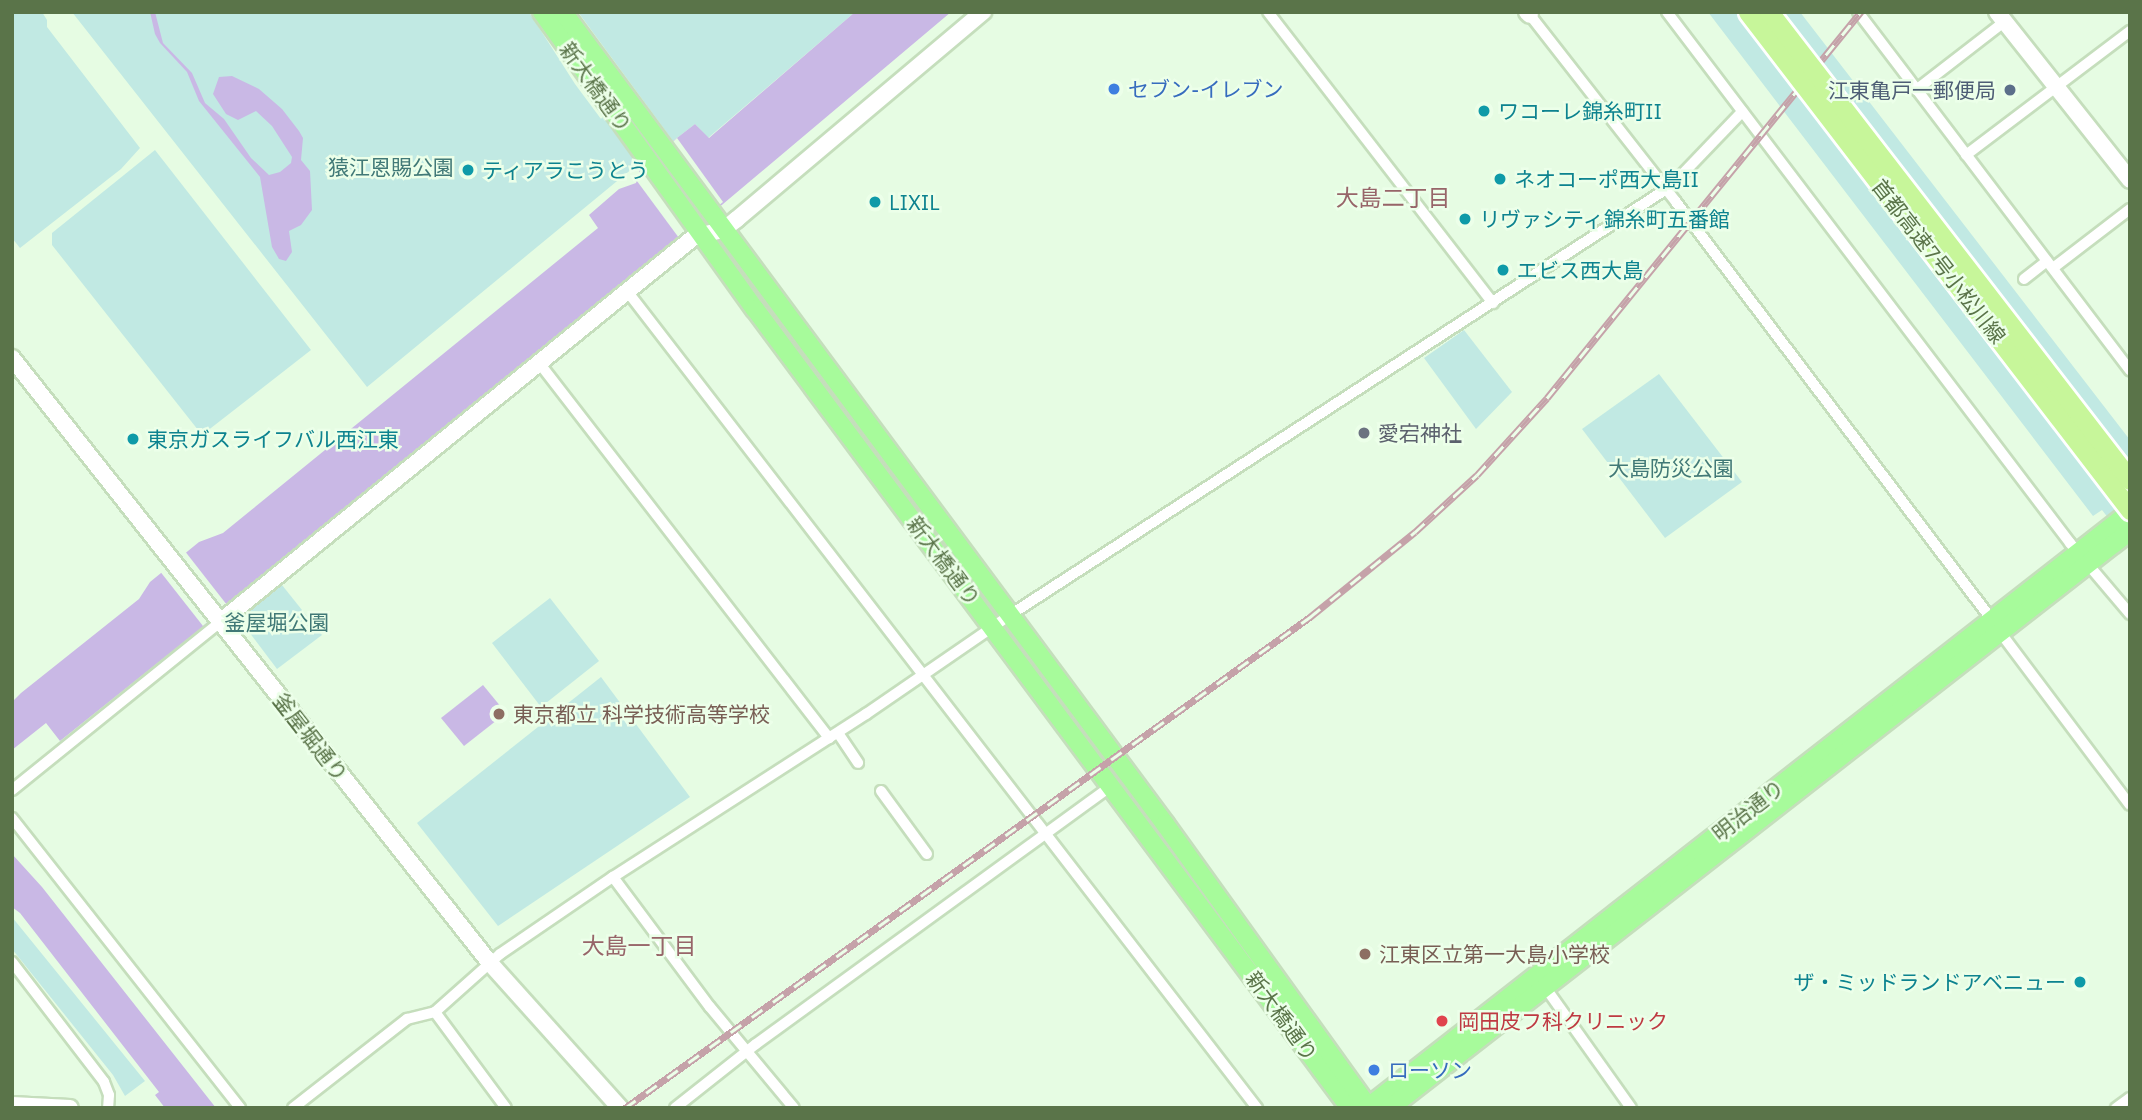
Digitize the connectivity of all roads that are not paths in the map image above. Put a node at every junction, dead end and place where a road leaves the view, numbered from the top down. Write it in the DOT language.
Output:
graph roads {
  1 [pos="542,12"];
  2 [pos="563,12"];
  3 [pos="983,12"];
  4 [pos="1268,12"];
  5 [pos="1667,12"];
  6 [pos="1748,12"];
  7 [pos="1769,12"];
  8 [pos="1858,12"];
  9 [pos="1529,13"];
  10 [pos="2000,17"];
  11 [pos="2130,31"];
  12 [pos="2056,87"];
  13 [pos="1916,90"];
  14 [pos="1742,112"];
  15 [pos="1966,155"];
  16 [pos="2130,180"];
  17 [pos="1667,189"];
  18 [pos="2130,209"];
  19 [pos="699,229"];
  20 [pos="723,230"];
  21 [pos="2050,265"];
  22 [pos="2024,279"];
  23 [pos="628,292"];
  24 [pos="1493,303"];
  25 [pos="12,358"];
  26 [pos="540,364"];
  27 [pos="2130,370"];
  28 [pos="2130,480"];
  29 [pos="2126,523"];
  30 [pos="2082,558"];
  31 [pos="2130,614"];
  32 [pos="1010,615"];
  33 [pos="217,619"];
  34 [pos="1996,626"];
  35 [pos="993,627"];
  36 [pos="924,676"];
  37 [pos="834,736"];
  38 [pos="858,763"];
  39 [pos="1110,787"];
  40 [pos="12,790"];
  41 [pos="881,791"];
  42 [pos="2130,805"];
  43 [pos="12,818"];
  44 [pos="1046,833"];
  45 [pos="926,854"];
  46 [pos="613,877"];
  47 [pos="12,962"];
  48 [pos="490,963"];
  49 [pos="1545,987"];
  50 [pos="435,1012"];
  51 [pos="747,1052"];
  52 [pos="2130,1098"];
  53 [pos="12,1105"];
  54 [pos="1368,1107"];
  55 [pos="70,1108"];
  56 [pos="108,1108"];
  57 [pos="240,1108"];
  58 [pos="292,1108"];
  59 [pos="506,1108"];
  60 [pos="620,1108"];
  61 [pos="675,1108"];
  62 [pos="794,1108"];
  63 [pos="1257,1108"];
  64 [pos="1350,1108"];
  65 [pos="1390,1108"];
  66 [pos="1631,1108"];
  67 [pos="2116,1108"];
  1 -- 19 [label="main road, 新大橋通り"];
  2 -- 20 [label="main road, 新大橋通り"];
  3 -- 20 [label="street"];
  4 -- 24 [label="street"];
  5 -- 14 [label="street"];
  6 -- 29 [label="highway, 首都高速7号小松川線, bridge"];
  7 -- 28 [label="highway, 首都高速7号小松川線, bridge"];
  8 -- 13 [label="street"];
  9 -- 17 [label="street"];
  10 -- 12 [label="street"];
  10 -- 13 [label="street"];
  11 -- 12 [label="street"];
  12 -- 15 [label="street"];
  12 -- 16 [label="street"];
  13 -- 15 [label="street"];
  14 -- 17 [label="street"];
  14 -- 30 [label="street"];
  15 -- 21 [label="street"];
  17 -- 24 [label="street"];
  17 -- 34 [label="street"];
  18 -- 21 [label="street"];
  19 -- 20 [label="street"];
  19 -- 23 [label="street"];
  19 -- 35 [label="main road, 新大橋通り"];
  20 -- 32 [label="main road, 新大橋通り"];
  21 -- 22 [label="street"];
  21 -- 27 [label="street"];
  23 -- 26 [label="street"];
  23 -- 36 [label="street"];
  24 -- 32 [label="street"];
  25 -- 33 [label="street, 釜屋堀通り"];
  26 -- 33 [label="street"];
  26 -- 37 [label="street"];
  29 -- 30 [label="main road, 明治通り"];
  30 -- 31 [label="street"];
  30 -- 34 [label="main road, 明治通り"];
  32 -- 35 [label="street"];
  32 -- 54 [label="main road, 新大橋通り"];
  33 -- 40 [label="street"];
  33 -- 48 [label="street, 釜屋堀通り"];
  34 -- 42 [label="street"];
  34 -- 49 [label="main road, 明治通り"];
  34 -- 54 [label="main road, 明治通り"];
  35 -- 36 [label="street"];
  35 -- 39 [label="main road, 新大橋通り"];
  36 -- 37 [label="street"];
  36 -- 44 [label="street"];
  37 -- 38 [label="street"];
  37 -- 46 [label="street"];
  39 -- 44 [label="street"];
  39 -- 64 [label="main road, 新大橋通り"];
  41 -- 45 [label="street"];
  43 -- 57 [label="street"];
  44 -- 51 [label="street"];
  44 -- 63 [label="street"];
  46 -- 48 [label="street"];
  46 -- 51 [label="street"];
  47 -- 56 [label="street"];
  48 -- 50 [label="street"];
  48 -- 60 [label="street, 釜屋堀通り"];
  49 -- 65 [label="main road, 明治通り"];
  49 -- 66 [label="street"];
  50 -- 58 [label="street"];
  50 -- 59 [label="street"];
  51 -- 61 [label="street"];
  51 -- 62 [label="street"];
  52 -- 67 [label="street"];
  53 -- 55 [label="street"];
}
